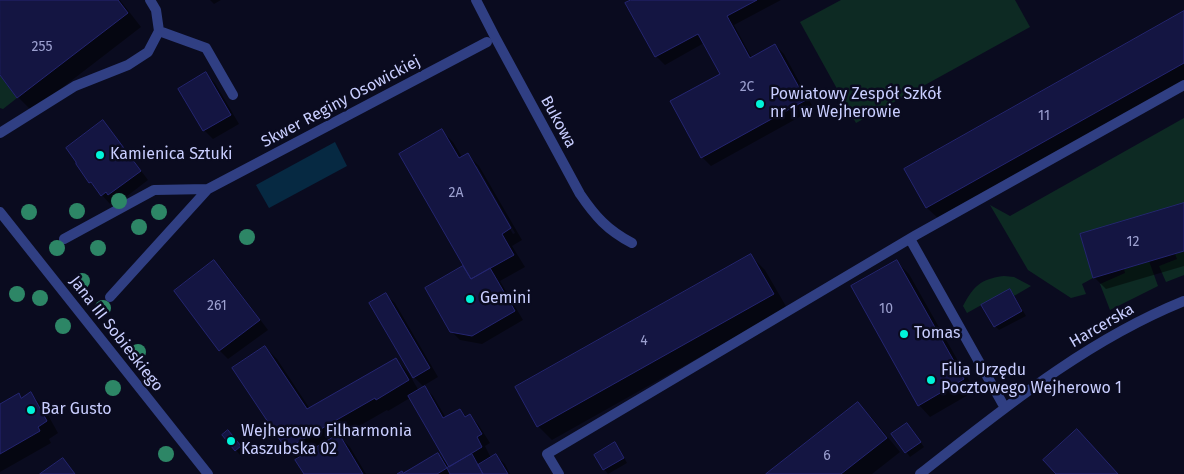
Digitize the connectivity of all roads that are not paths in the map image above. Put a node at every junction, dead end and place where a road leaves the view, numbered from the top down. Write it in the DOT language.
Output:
graph roads {
  1 [pos="150,0"];
  2 [pos="476,0"];
  3 [pos="159,32"];
  4 [pos="487,42"];
  5 [pos="1184,85"];
  6 [pos="233,95"];
  7 [pos="0,133"];
  8 [pos="208,189"];
  9 [pos="0,212"];
  10 [pos="910,239"];
  11 [pos="64,240"];
  12 [pos="632,243"];
  13 [pos="110,297"];
  14 [pos="1184,301"];
  15 [pos="1005,408"];
  16 [pos="208,474"];
  17 [pos="560,474"];
  18 [pos="920,474"];
  1 -- 3 [label="street"];
  2 -- 12 [label="street, Bukowa"];
  3 -- 6 [label="street"];
  3 -- 7 [label="street"];
  4 -- 8 [label="street, Skwer Reginy Osowickiej"];
  5 -- 10 [label="street"];
  8 -- 11 [label="street, Skwer Reginy Osowickiej"];
  8 -- 13 [label="street, Skwer Reginy Osowickiej"];
  9 -- 16 [label="street, Jana III Sobieskiego"];
  10 -- 15 [label="street"];
  10 -- 17 [label="street"];
  14 -- 15 [label="street, Harcerska"];
  15 -- 18 [label="street, Harcerska"];
}
